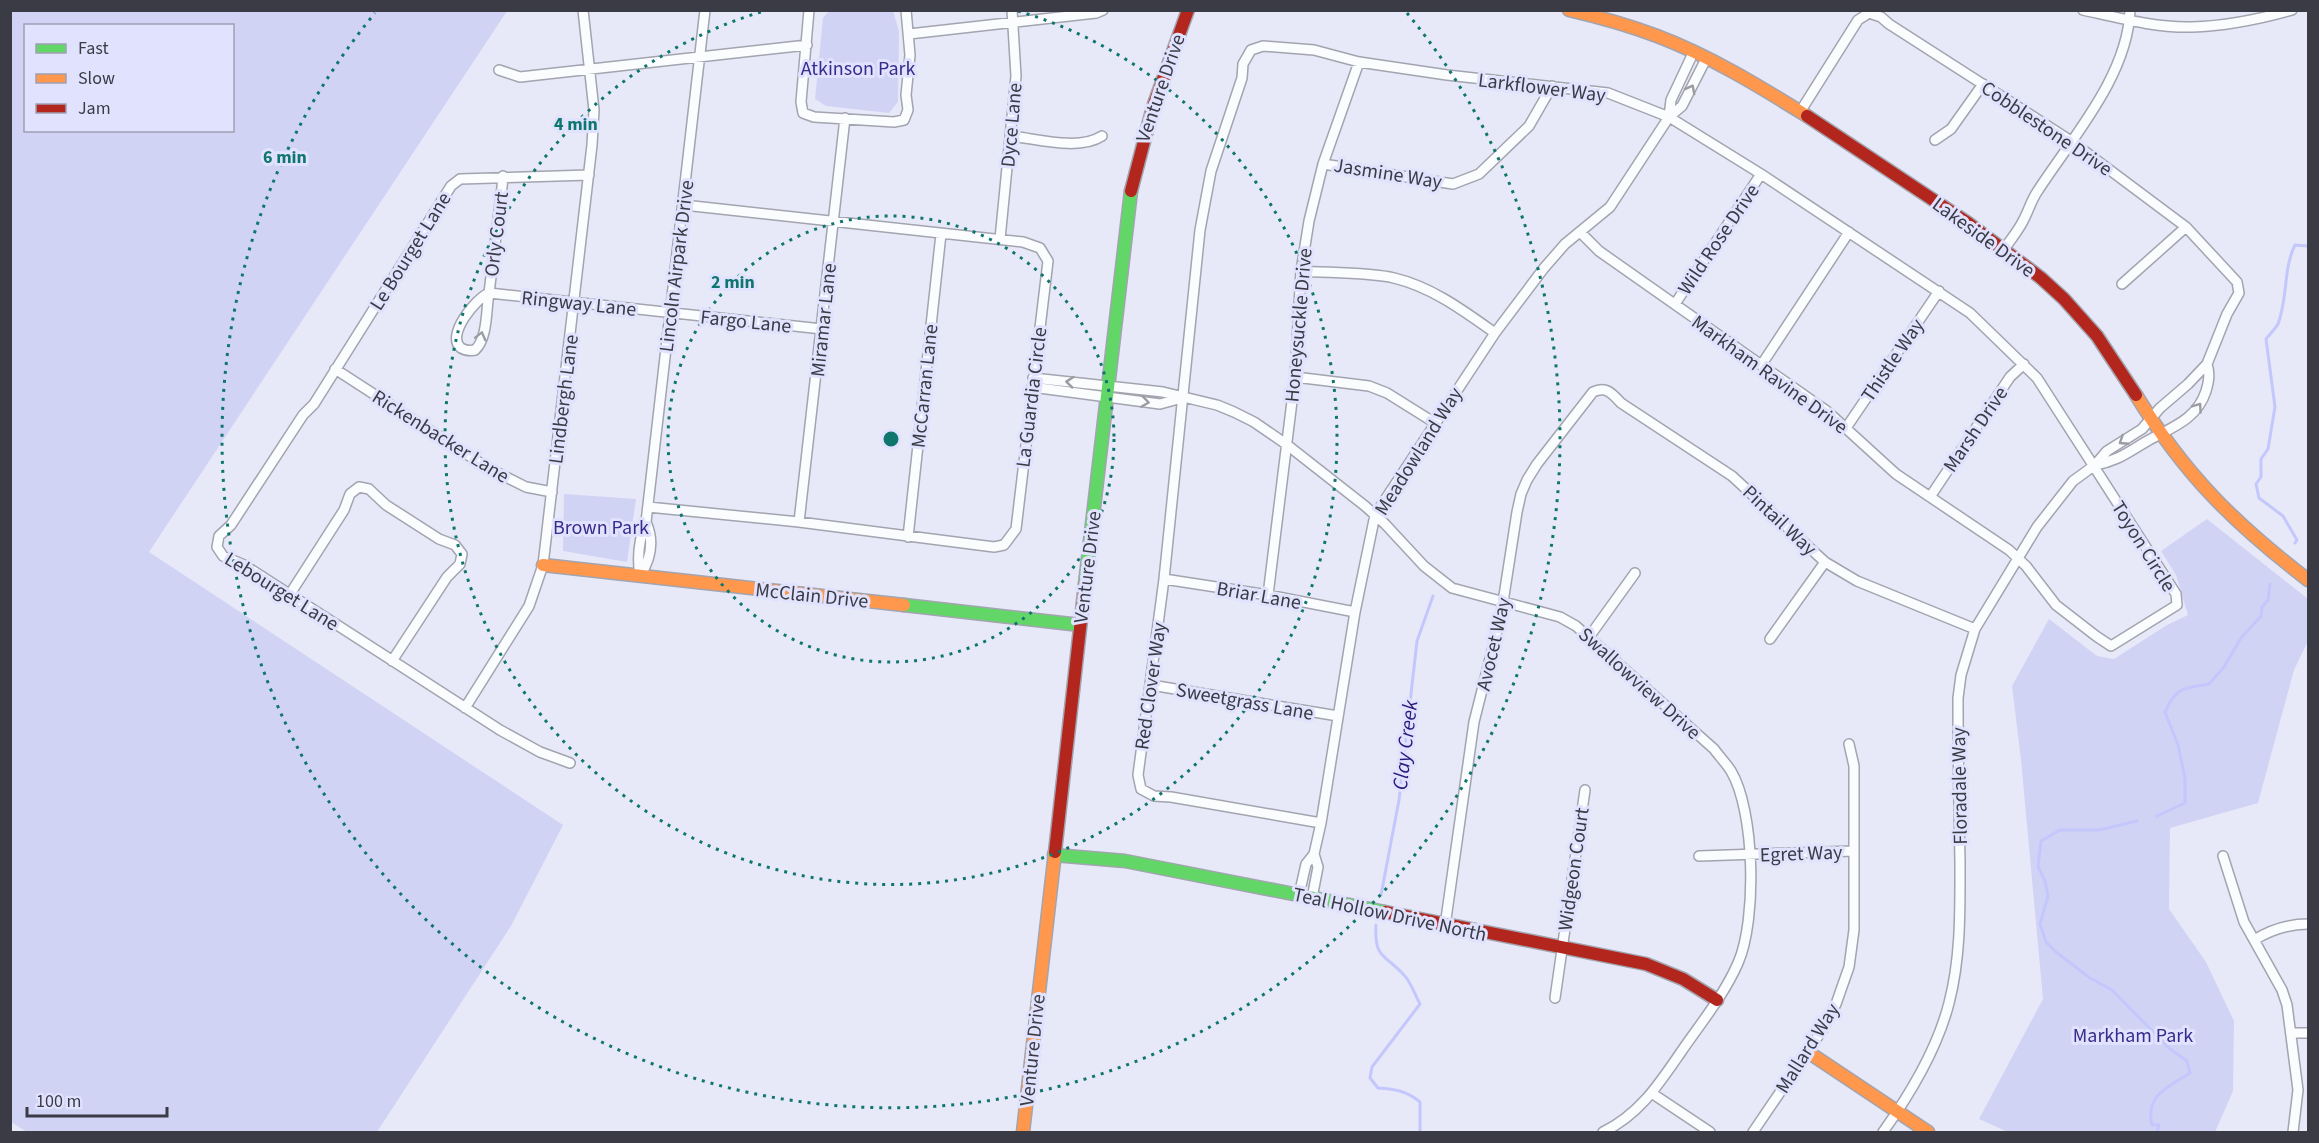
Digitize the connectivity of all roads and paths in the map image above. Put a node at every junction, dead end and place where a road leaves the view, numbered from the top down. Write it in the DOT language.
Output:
graph roads {
  1 [pos="583,10"];
  2 [pos="705,10"];
  3 [pos="809,10"];
  4 [pos="906,10"];
  5 [pos="1012,10"];
  6 [pos="1103,10"];
  7 [pos="1188,10"];
  8 [pos="2083,10"];
  9 [pos="2130,10"];
  10 [pos="2292,10"];
  11 [pos="1571,11"];
  12 [pos="2245,16"];
  13 [pos="2129,21"];
  14 [pos="1014,22"];
  15 [pos="909,34"];
  16 [pos="807,45"];
  17 [pos="1694,51"];
  18 [pos="700,57"];
  19 [pos="1707,57"];
  20 [pos="1359,62"];
  21 [pos="589,69"];
  22 [pos="499,70"];
  23 [pos="1983,84"];
  24 [pos="1552,86"];
  25 [pos="1800,112"];
  26 [pos="1669,117"];
  27 [pos="845,118"];
  28 [pos="1011,136"];
  29 [pos="1102,136"];
  30 [pos="1935,140"];
  31 [pos="2071,141"];
  32 [pos="1323,164"];
  33 [pos="1761,174"];
  34 [pos="589,175"];
  35 [pos="503,176"];
  36 [pos="684,205"];
  37 [pos="834,221"];
  38 [pos="2186,227"];
  39 [pos="1849,231"];
  40 [pos="1580,232"];
  41 [pos="941,234"];
  42 [pos="1000,239"];
  43 [pos="2005,248"];
  44 [pos="1301,271"];
  45 [pos="2122,284"];
  46 [pos="1939,291"];
  47 [pos="489,292"];
  48 [pos="574,302"];
  49 [pos="1675,304"];
  50 [pos="670,313"];
  51 [pos="822,329"];
  52 [pos="1495,333"];
  53 [pos="1762,364"];
  54 [pos="2024,364"];
  55 [pos="2207,364"];
  56 [pos="336,369"];
  57 [pos="1295,377"];
  58 [pos="1032,382"];
  59 [pos="1599,389"];
  60 [pos="1107,391"];
  61 [pos="1182,398"];
  62 [pos="314,404"];
  63 [pos="2152,419"];
  64 [pos="1435,423"];
  65 [pos="1846,428"];
  66 [pos="2161,434"];
  67 [pos="1286,444"];
  68 [pos="2095,465"];
  69 [pos="552,492"];
  70 [pos="1930,497"];
  71 [pos="648,507"];
  72 [pos="1375,515"];
  73 [pos="799,522"];
  74 [pos="908,537"];
  75 [pos="2018,558"];
  76 [pos="1825,562"];
  77 [pos="543,565"];
  78 [pos="1635,573"];
  79 [pos="640,576"];
  80 [pos="1164,579"];
  81 [pos="2308,579"];
  82 [pos="290,594"];
  83 [pos="1268,595"];
  84 [pos="1504,602"];
  85 [pos="1355,612"];
  86 [pos="1080,625"];
  87 [pos="1975,629"];
  88 [pos="1590,637"];
  89 [pos="1770,639"];
  90 [pos="393,661"];
  91 [pos="1151,685"];
  92 [pos="465,708"];
  93 [pos="1338,716"];
  94 [pos="1849,744"];
  95 [pos="570,763"];
  96 [pos="1585,790"];
  97 [pos="1321,823"];
  98 [pos="1853,851"];
  99 [pos="1314,854"];
  100 [pos="1749,854"];
  101 [pos="1054,855"];
  102 [pos="1699,856"];
  103 [pos="2223,856"];
  104 [pos="1299,895"];
  105 [pos="1312,898"];
  106 [pos="2308,924"];
  107 [pos="1445,926"];
  108 [pos="2254,939"];
  109 [pos="1562,948"];
  110 [pos="1555,998"];
  111 [pos="1717,1000"];
  112 [pos="2292,1033"];
  113 [pos="2308,1033"];
  114 [pos="1808,1052"];
  115 [pos="1653,1094"];
  116 [pos="1897,1112"];
  117 [pos="1023,1132"];
  118 [pos="1603,1132"];
  119 [pos="1710,1132"];
  120 [pos="1753,1132"];
  121 [pos="1883,1132"];
  122 [pos="1928,1132"];
  123 [pos="2293,1132"];
  1 -- 21 [label="street, Lindbergh Lane"];
  2 -- 18 [label="street, Lincoln Airpark Drive"];
  3 -- 16 [label="street"];
  4 -- 15 [label="street"];
  5 -- 14 [label="street, Dyce Lane"];
  6 -- 14 [label="street"];
  7 -- 60 [label="street, Venture Drive"];
  8 -- 13 [label="street"];
  9 -- 13 [label="street"];
  10 -- 12 [label="street"];
  11 -- 17 [label="street, Lakeside Drive"];
  12 -- 13 [label="street"];
  13 -- 31 [label="street"];
  14 -- 15 [label="street"];
  14 -- 28 [label="street, Dyce Lane"];
  15 -- 27 [label="street"];
  16 -- 18 [label="street"];
  16 -- 27 [label="street"];
  17 -- 19 [label="street, Lakeside Drive"];
  17 -- 26 [label="street, Meadowland Way"];
  18 -- 21 [label="street"];
  18 -- 36 [label="street, Lincoln Airpark Drive"];
  19 -- 25 [label="street, Lakeside Drive"];
  26 -- 19 [label="street, Meadowland Way, one-way"];
  20 -- 24 [label="street, Larkflower Way"];
  20 -- 32 [label="street, Honeysuckle Drive"];
  20 -- 61 [label="street, Larkflower Way"];
  21 -- 22 [label="street"];
  21 -- 34 [label="street, Lindbergh Lane"];
  23 -- 25 [label="street, Cobblestone Drive"];
  23 -- 30 [label="street"];
  23 -- 31 [label="street, Cobblestone Drive"];
  24 -- 26 [label="street, Larkflower Way"];
  24 -- 32 [label="street, Jasmine Way"];
  25 -- 43 [label="street, Lakeside Drive"];
  26 -- 33 [label="street, Larkflower Way"];
  26 -- 40 [label="street, Meadowland Way"];
  27 -- 37 [label="street, Miramar Lane"];
  28 -- 29 [label="street"];
  28 -- 42 [label="street, Dyce Lane"];
  31 -- 38 [label="street, Cobblestone Drive"];
  31 -- 43 [label="street"];
  32 -- 44 [label="street, Honeysuckle Drive"];
  33 -- 39 [label="street, Larkflower Way"];
  33 -- 49 [label="street, Wild Rose Drive"];
  34 -- 35 [label="street, Le Bourget Lane"];
  34 -- 48 [label="street, Lindbergh Lane"];
  35 -- 47 [label="street, Orly Court"];
  35 -- 56 [label="street, Le Bourget Lane"];
  36 -- 37 [label="street, La Guardia Circle"];
  36 -- 50 [label="street, Lincoln Airpark Drive"];
  37 -- 41 [label="street, La Guardia Circle"];
  37 -- 51 [label="street, Miramar Lane"];
  38 -- 45 [label="street"];
  38 -- 55 [label="street, Cobblestone Drive"];
  39 -- 46 [label="street, Larkflower Way"];
  39 -- 53 [label="street"];
  40 -- 49 [label="street, Markham Ravine Drive"];
  40 -- 52 [label="street, Meadowland Way"];
  41 -- 42 [label="street, La Guardia Circle"];
  41 -- 74 [label="street, McCarran Lane"];
  42 -- 58 [label="street, La Guardia Circle"];
  43 -- 63 [label="street, Lakeside Drive"];
  44 -- 52 [label="street"];
  44 -- 57 [label="street, Honeysuckle Drive"];
  46 -- 54 [label="street, Larkflower Way"];
  46 -- 65 [label="street, Thistle Way"];
  47 -- 47 [label="street, Orly Court, one-way"];
  47 -- 48 [label="street, Ringway Lane"];
  48 -- 50 [label="street, Ringway Lane"];
  48 -- 69 [label="street, Lindbergh Lane"];
  49 -- 53 [label="street, Markham Ravine Drive"];
  50 -- 51 [label="street, Fargo Lane"];
  50 -- 71 [label="street, Lincoln Airpark Drive"];
  51 -- 73 [label="street, Miramar Lane"];
  52 -- 64 [label="street, Meadowland Way"];
  53 -- 65 [label="street, Markham Ravine Drive"];
  54 -- 68 [label="street, Larkflower Way"];
  54 -- 70 [label="street, Marsh Drive"];
  55 -- 63 [label="street, Cobblestone Drive"];
  66 -- 55 [label="street, Cobblestone Drive, one-way"];
  56 -- 62 [label="street, Le Bourget Lane"];
  56 -- 69 [label="street, Rickenbacker Lane"];
  57 -- 64 [label="street"];
  57 -- 67 [label="street, Honeysuckle Drive"];
  58 -- 60 [label="street, Swallowview Drive"];
  58 -- 74 [label="street, La Guardia Circle"];
  59 -- 76 [label="street, Pintail Way"];
  59 -- 84 [label="street, Avocet Way"];
  60 -- 61 [label="street, Swallowview Drive"];
  60 -- 86 [label="street, Venture Drive"];
  61 -- 67 [label="street, Swallowview Drive"];
  61 -- 80 [label="street, Red Clover Way"];
  62 -- 82 [label="street, Lebourget Lane"];
  63 -- 66 [label="street, Lakeside Drive"];
  63 -- 68 [label="street, Floradale Way, one-way"];
  64 -- 72 [label="street, Meadowland Way"];
  65 -- 70 [label="street, Markham Ravine Drive"];
  66 -- 68 [label="street, Floradale Way"];
  66 -- 81 [label="street, Lakeside Drive"];
  67 -- 72 [label="street, Swallowview Drive"];
  67 -- 83 [label="street, Honeysuckle Drive"];
  68 -- 75 [label="street, Floradale Way"];
  68 -- 75 [label="street, Toyon Circle"];
  69 -- 77 [label="street, Lindbergh Lane"];
  70 -- 75 [label="street, Markham Ravine Drive"];
  71 -- 73 [label="street, La Guardia Circle"];
  71 -- 79 [label="street, Lincoln Airpark Drive"];
  72 -- 84 [label="street, Swallowview Drive"];
  72 -- 85 [label="street, Meadowland Way"];
  73 -- 74 [label="street, La Guardia Circle"];
  75 -- 87 [label="street, Floradale Way"];
  76 -- 87 [label="street, Pintail Way"];
  76 -- 89 [label="street"];
  77 -- 79 [label="street, McClain Drive"];
  77 -- 92 [label="street, Lindbergh Lane"];
  78 -- 88 [label="street"];
  79 -- 86 [label="street, McClain Drive"];
  80 -- 83 [label="street, Briar Lane"];
  80 -- 91 [label="street, Red Clover Way"];
  82 -- 90 [label="street, Lebourget Lane"];
  82 -- 90 [label="street"];
  83 -- 85 [label="street, Briar Lane"];
  84 -- 88 [label="street, Swallowview Drive"];
  84 -- 107 [label="street, Avocet Way"];
  85 -- 93 [label="street, Meadowland Way"];
  86 -- 101 [label="street, Venture Drive"];
  87 -- 116 [label="street, Floradale Way"];
  88 -- 100 [label="street, Swallowview Drive"];
  90 -- 92 [label="street, Lebourget Lane"];
  91 -- 93 [label="street, Sweetgrass Lane"];
  91 -- 97 [label="street, Red Clover Way"];
  92 -- 95 [label="street, Lebourget Lane"];
  93 -- 97 [label="street, Meadowland Way"];
  94 -- 98 [label="street, Mallard Way"];
  96 -- 109 [label="street, Widgeon Court"];
  97 -- 99 [label="street, Meadowland Way"];
  98 -- 100 [label="street, Egret Way"];
  98 -- 114 [label="street, Mallard Way"];
  99 -- 104 [label="street, Meadowland Way"];
  99 -- 105 [label="street, Meadowland Way"];
  100 -- 102 [label="street, Egret Way"];
  100 -- 111 [label="street, Swallowview Drive"];
  101 -- 104 [label="street, Teal Hollow Drive North"];
  101 -- 117 [label="street, Venture Drive"];
  103 -- 108 [label="street"];
  104 -- 105 [label="street, Teal Hollow Drive North"];
  105 -- 107 [label="street, Teal Hollow Drive North"];
  106 -- 108 [label="street"];
  107 -- 109 [label="street, Teal Hollow Drive North"];
  108 -- 112 [label="street"];
  109 -- 110 [label="street, Widgeon Court"];
  109 -- 111 [label="street, Teal Hollow Drive North"];
  111 -- 115 [label="street, Swallowview Drive"];
  112 -- 113 [label="street"];
  112 -- 123 [label="street"];
  114 -- 116 [label="street"];
  114 -- 120 [label="street, Mallard Way"];
  115 -- 118 [label="street, Swallowview Drive"];
  115 -- 119 [label="street"];
  116 -- 121 [label="street, Floradale Way"];
  116 -- 122 [label="street"];
}
